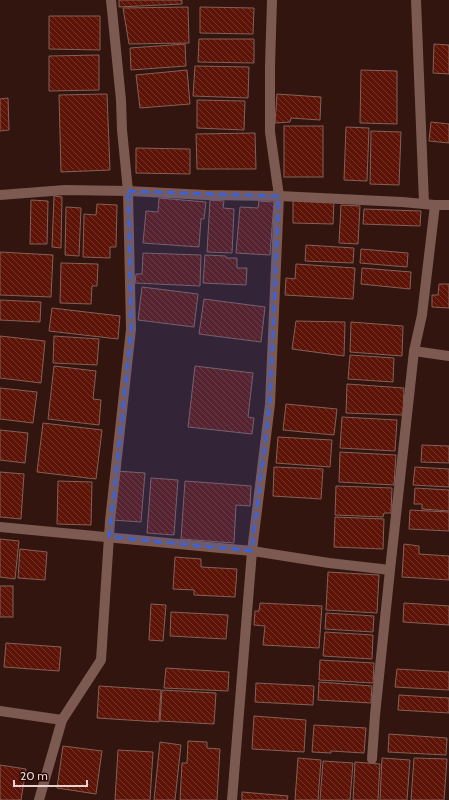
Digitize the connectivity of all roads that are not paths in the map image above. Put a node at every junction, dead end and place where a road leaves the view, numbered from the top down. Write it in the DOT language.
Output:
graph roads {
  1 [pos="111,0"];
  2 [pos="272,0"];
  3 [pos="416,0"];
  4 [pos="128,191"];
  5 [pos="0,195"];
  6 [pos="279,196"];
  7 [pos="424,203"];
  8 [pos="435,205"];
  9 [pos="449,205"];
  10 [pos="414,351"];
  11 [pos="449,356"];
  12 [pos="0,527"];
  13 [pos="110,537"];
  14 [pos="252,551"];
  15 [pos="390,570"];
  16 [pos="0,711"];
  17 [pos="62,720"];
  18 [pos="372,759"];
  19 [pos="39,800"];
  20 [pos="232,800"];
  1 -- 4 [label="street"];
  2 -- 6 [label="street"];
  3 -- 7 [label="street"];
  4 -- 5 [label="street"];
  4 -- 6 [label="street"];
  4 -- 13 [label="street"];
  6 -- 7 [label="street"];
  6 -- 14 [label="street"];
  7 -- 8 [label="street"];
  8 -- 9 [label="street"];
  8 -- 10 [label="street"];
  10 -- 11 [label="street"];
  10 -- 15 [label="street"];
  12 -- 13 [label="street"];
  13 -- 14 [label="street"];
  13 -- 17 [label="street"];
  14 -- 15 [label="street"];
  14 -- 20 [label="street"];
  15 -- 18 [label="street"];
  16 -- 17 [label="street"];
  17 -- 19 [label="street"];
}
